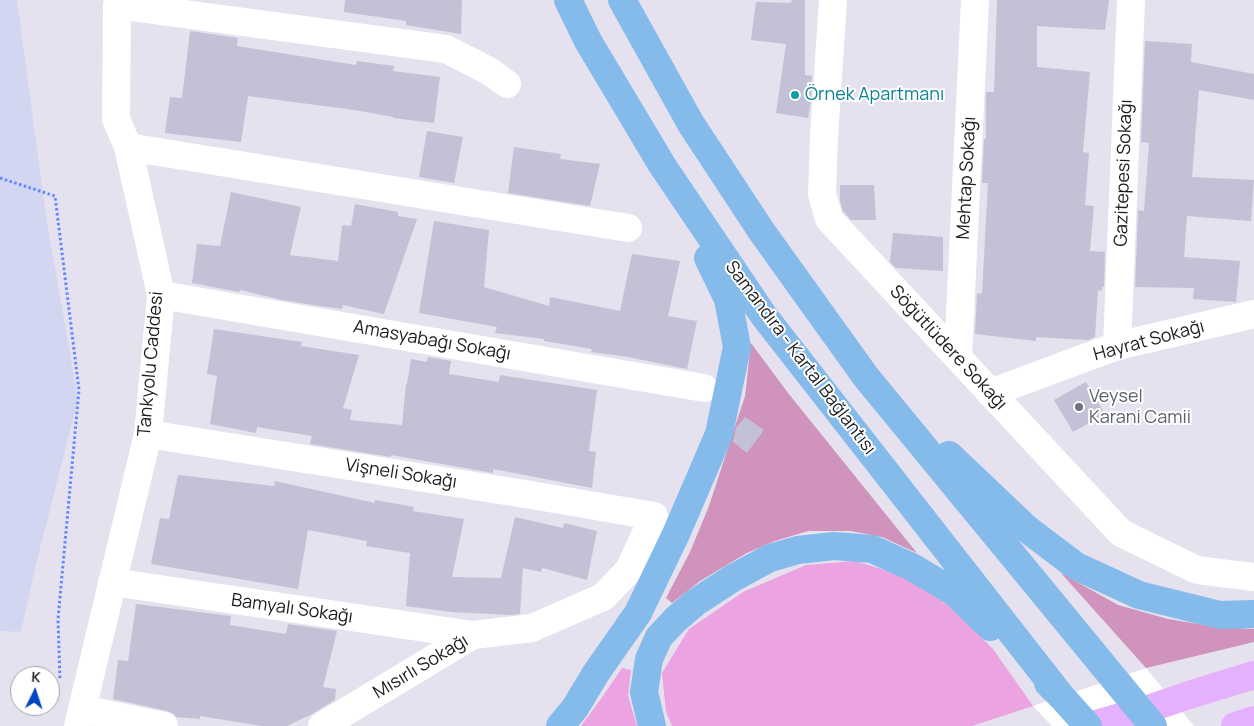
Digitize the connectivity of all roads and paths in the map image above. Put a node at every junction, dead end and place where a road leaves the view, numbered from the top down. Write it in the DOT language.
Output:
graph roads {
  1 [pos="568,0"];
  2 [pos="622,0"];
  3 [pos="833,0"];
  4 [pos="975,0"];
  5 [pos="1131,0"];
  6 [pos="118,2"];
  7 [pos="507,84"];
  8 [pos="128,147"];
  9 [pos="662,165"];
  10 [pos="0,178"];
  11 [pos="628,228"];
  12 [pos="161,295"];
  13 [pos="1254,314"];
  14 [pos="1117,346"];
  15 [pos="958,357"];
  16 [pos="866,377"];
  17 [pos="704,388"];
  18 [pos="990,393"];
  19 [pos="148,434"];
  20 [pos="654,516"];
  21 [pos="1254,577"];
  22 [pos="112,582"];
  23 [pos="1254,614"];
  24 [pos="473,635"];
  25 [pos="1254,675"];
  26 [pos="61,687"];
  27 [pos="1061,696"];
  28 [pos="80,718"];
  29 [pos="1254,720"];
  30 [pos="164,726"];
  31 [pos="322,726"];
  32 [pos="560,726"];
  33 [pos="652,726"];
  34 [pos="1088,726"];
  35 [pos="1153,726"];
  36 [pos="1235,726"];
  1 -- 9 [label="highway, Samandıra - Kartal Bağlantısı"];
  2 -- 16 [label="highway"];
  3 -- 15 [label="street, Söğütlüdere Sokağı"];
  4 -- 15 [label="street, Mehtap Sokağı"];
  5 -- 14 [label="street, Gazitepesi Sokağı"];
  6 -- 7 [label="street"];
  6 -- 8 [label="street, Tankyolu Caddesi"];
  8 -- 11 [label="street"];
  8 -- 12 [label="street, Tankyolu Caddesi"];
  9 -- 27 [label="highway, Samandıra - Kartal Bağlantısı"];
  9 -- 32 [label="highway"];
  10 -- 26 [label="path"];
  12 -- 17 [label="street, Amasyabağı Sokağı"];
  12 -- 19 [label="street, Tankyolu Caddesi"];
  13 -- 14 [label="street, Hayrat Sokağı"];
  14 -- 18 [label="street, Hayrat Sokağı"];
  15 -- 18 [label="street, Söğütlüdere Sokağı"];
  16 -- 23 [label="highway"];
  16 -- 35 [label="highway"];
  18 -- 21 [label="street, Söğütlüdere Sokağı"];
  19 -- 20 [label="street, Vişneli Sokağı"];
  19 -- 22 [label="street, Tankyolu Caddesi"];
  20 -- 24 [label="street, Mısırlı Sokağı"];
  22 -- 24 [label="street, Bamyalı Sokağı"];
  22 -- 28 [label="street, Tankyolu Caddesi"];
  24 -- 31 [label="street, Mısırlı Sokağı"];
  25 -- 34 [label="main road"];
  27 -- 33 [label="highway"];
  27 -- 34 [label="highway"];
  28 -- 30 [label="street"];
  29 -- 36 [label="main road"];
}
